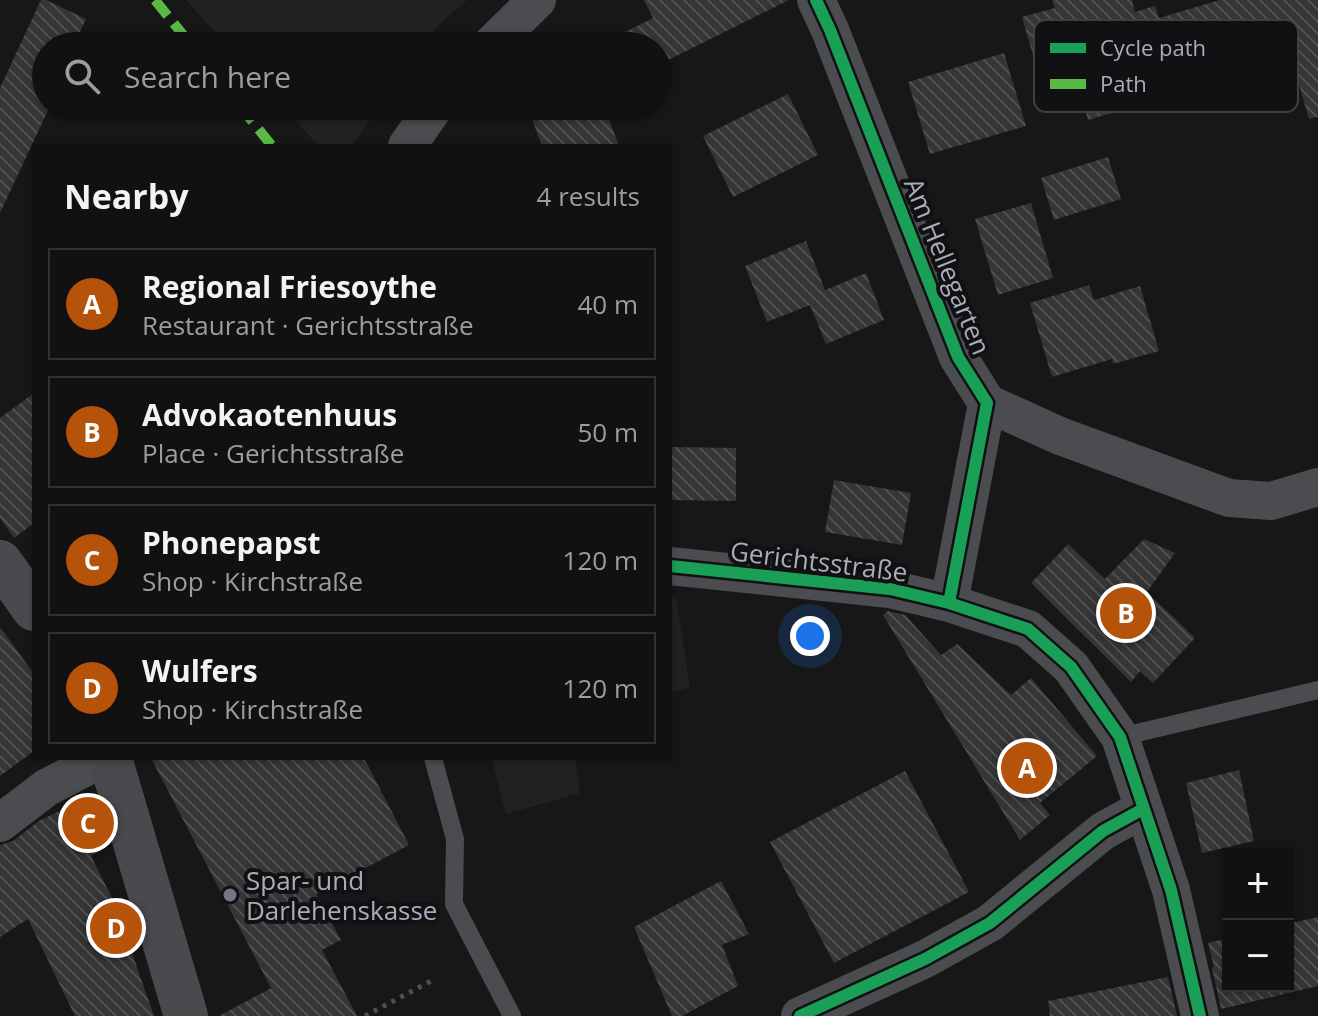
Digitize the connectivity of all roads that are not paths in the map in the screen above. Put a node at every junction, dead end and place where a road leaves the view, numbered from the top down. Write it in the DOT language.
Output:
graph roads {
  1 [pos="537,0"];
  2 [pos="816,0"];
  3 [pos="504,32"];
  4 [pos="425,120"];
  5 [pos="408,144"];
  6 [pos="987,403"];
  7 [pos="1318,487"];
  8 [pos="672,566"];
  9 [pos="949,603"];
  10 [pos="1318,690"];
  11 [pos="1120,737"];
  12 [pos="99,760"];
  13 [pos="111,760"];
  14 [pos="434,760"];
  15 [pos="1143,809"];
  16 [pos="0,823"];
  17 [pos="186,1016"];
  18 [pos="512,1016"];
  19 [pos="800,1016"];
  20 [pos="1200,1016"];
  1 -- 3 [label="street"];
  2 -- 6 [label="street, Am Hellegarten"];
  4 -- 5 [label="street"];
  6 -- 7 [label="street"];
  6 -- 9 [label="street"];
  8 -- 9 [label="street, Gerichtsstraße"];
  9 -- 11 [label="street, Gerichtsstraße"];
  10 -- 11 [label="lane"];
  11 -- 15 [label="street, Gerichtsstraße"];
  12 -- 16 [label="street"];
  13 -- 17 [label="street"];
  14 -- 18 [label="lane"];
  15 -- 19 [label="street"];
  15 -- 20 [label="street, Gerichtsstraße"];
}
